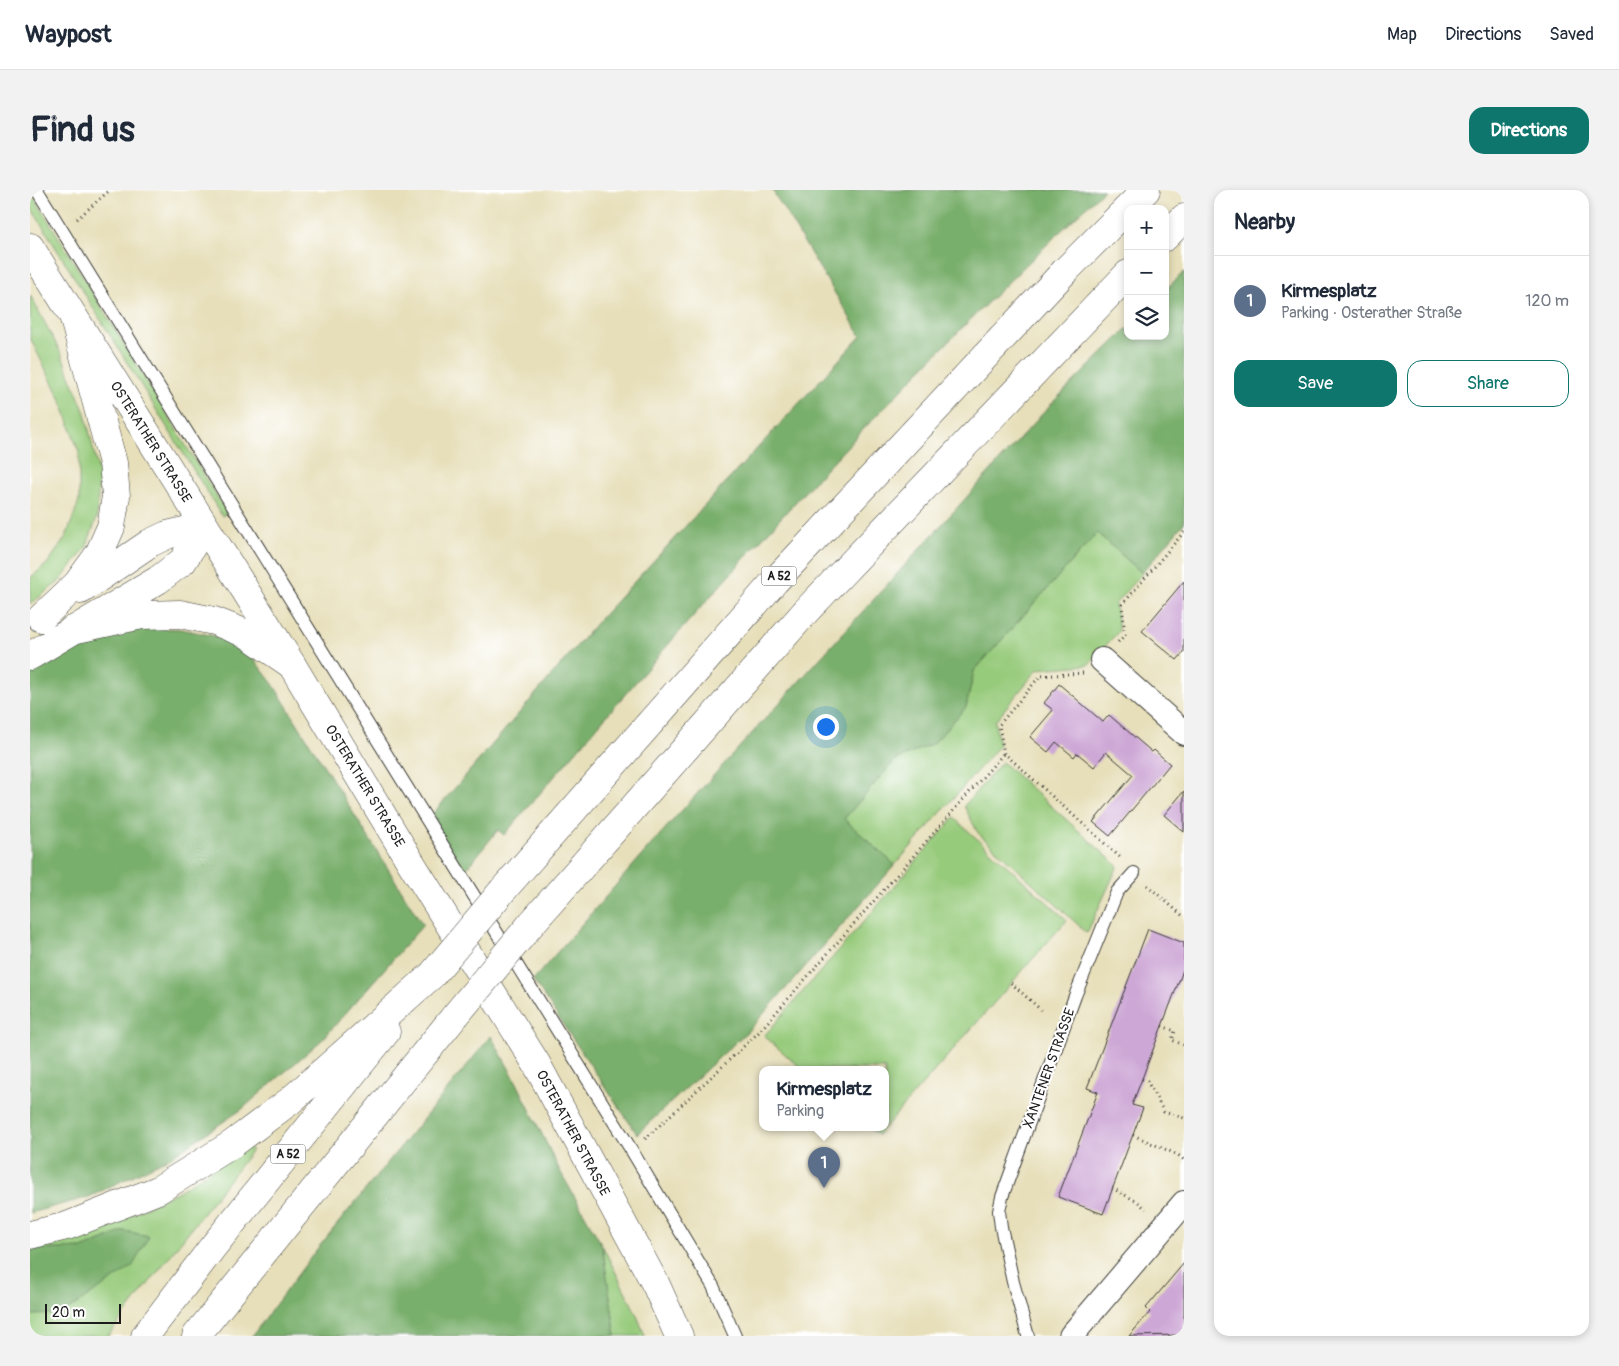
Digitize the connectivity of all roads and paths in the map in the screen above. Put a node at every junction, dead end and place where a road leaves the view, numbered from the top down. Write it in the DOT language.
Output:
graph roads {
  1 [pos="37,190"];
  2 [pos="110,190"];
  3 [pos="1146,190"];
  4 [pos="1184,218"];
  5 [pos="62,231"];
  6 [pos="1169,233"];
  7 [pos="30,247"];
  8 [pos="1124,278"];
  9 [pos="74,319"];
  10 [pos="204,526"];
  11 [pos="1184,532"];
  12 [pos="35,621"];
  13 [pos="72,630"];
  14 [pos="30,656"];
  15 [pos="1102,660"];
  16 [pos="292,665"];
  17 [pos="1184,733"];
  18 [pos="1004,753"];
  19 [pos="1134,873"];
  20 [pos="1184,917"];
  21 [pos="432,975"];
  22 [pos="1011,984"];
  23 [pos="1041,1010"];
  24 [pos="1162,1026"];
  25 [pos="1184,1045"];
  26 [pos="1142,1079"];
  27 [pos="1184,1118"];
  28 [pos="1132,1135"];
  29 [pos="632,1150"];
  30 [pos="1184,1160"];
  31 [pos="1112,1188"];
  32 [pos="1184,1203"];
  33 [pos="1165,1226"];
  34 [pos="30,1235"];
  35 [pos="204,1329"];
  36 [pos="145,1336"];
  37 [pos="679,1336"];
  38 [pos="735,1336"];
  39 [pos="1028,1336"];
  40 [pos="1071,1336"];
  1 -- 5 [label="lane"];
  2 -- 5 [label="path"];
  3 -- 21 [label="main road, A 52, bridge"];
  4 -- 6 [label="main road"];
  5 -- 29 [label="lane"];
  7 -- 9 [label="main road, OSTERATHER STRASSE"];
  8 -- 35 [label="main road, bridge"];
  9 -- 10 [label="main road, OSTERATHER STRASSE"];
  9 -- 12 [label="main road"];
  10 -- 12 [label="main road"];
  10 -- 13 [label="main road"];
  10 -- 16 [label="main road, OSTERATHER STRASSE"];
  11 -- 15 [label="path"];
  13 -- 14 [label="main road"];
  13 -- 16 [label="main road"];
  15 -- 17 [label="street"];
  15 -- 18 [label="path"];
  16 -- 37 [label="main road, OSTERATHER STRASSE"];
  18 -- 19 [label="path"];
  18 -- 29 [label="path"];
  19 -- 20 [label="path"];
  19 -- 39 [label="lane, XANTENER STRASSE"];
  21 -- 34 [label="main road"];
  21 -- 36 [label="main road, A 52"];
  22 -- 23 [label="path"];
  24 -- 25 [label="path"];
  26 -- 27 [label="path"];
  28 -- 30 [label="path"];
  29 -- 38 [label="lane"];
  31 -- 33 [label="path"];
  32 -- 33 [label="street"];
  33 -- 40 [label="street"];
}
